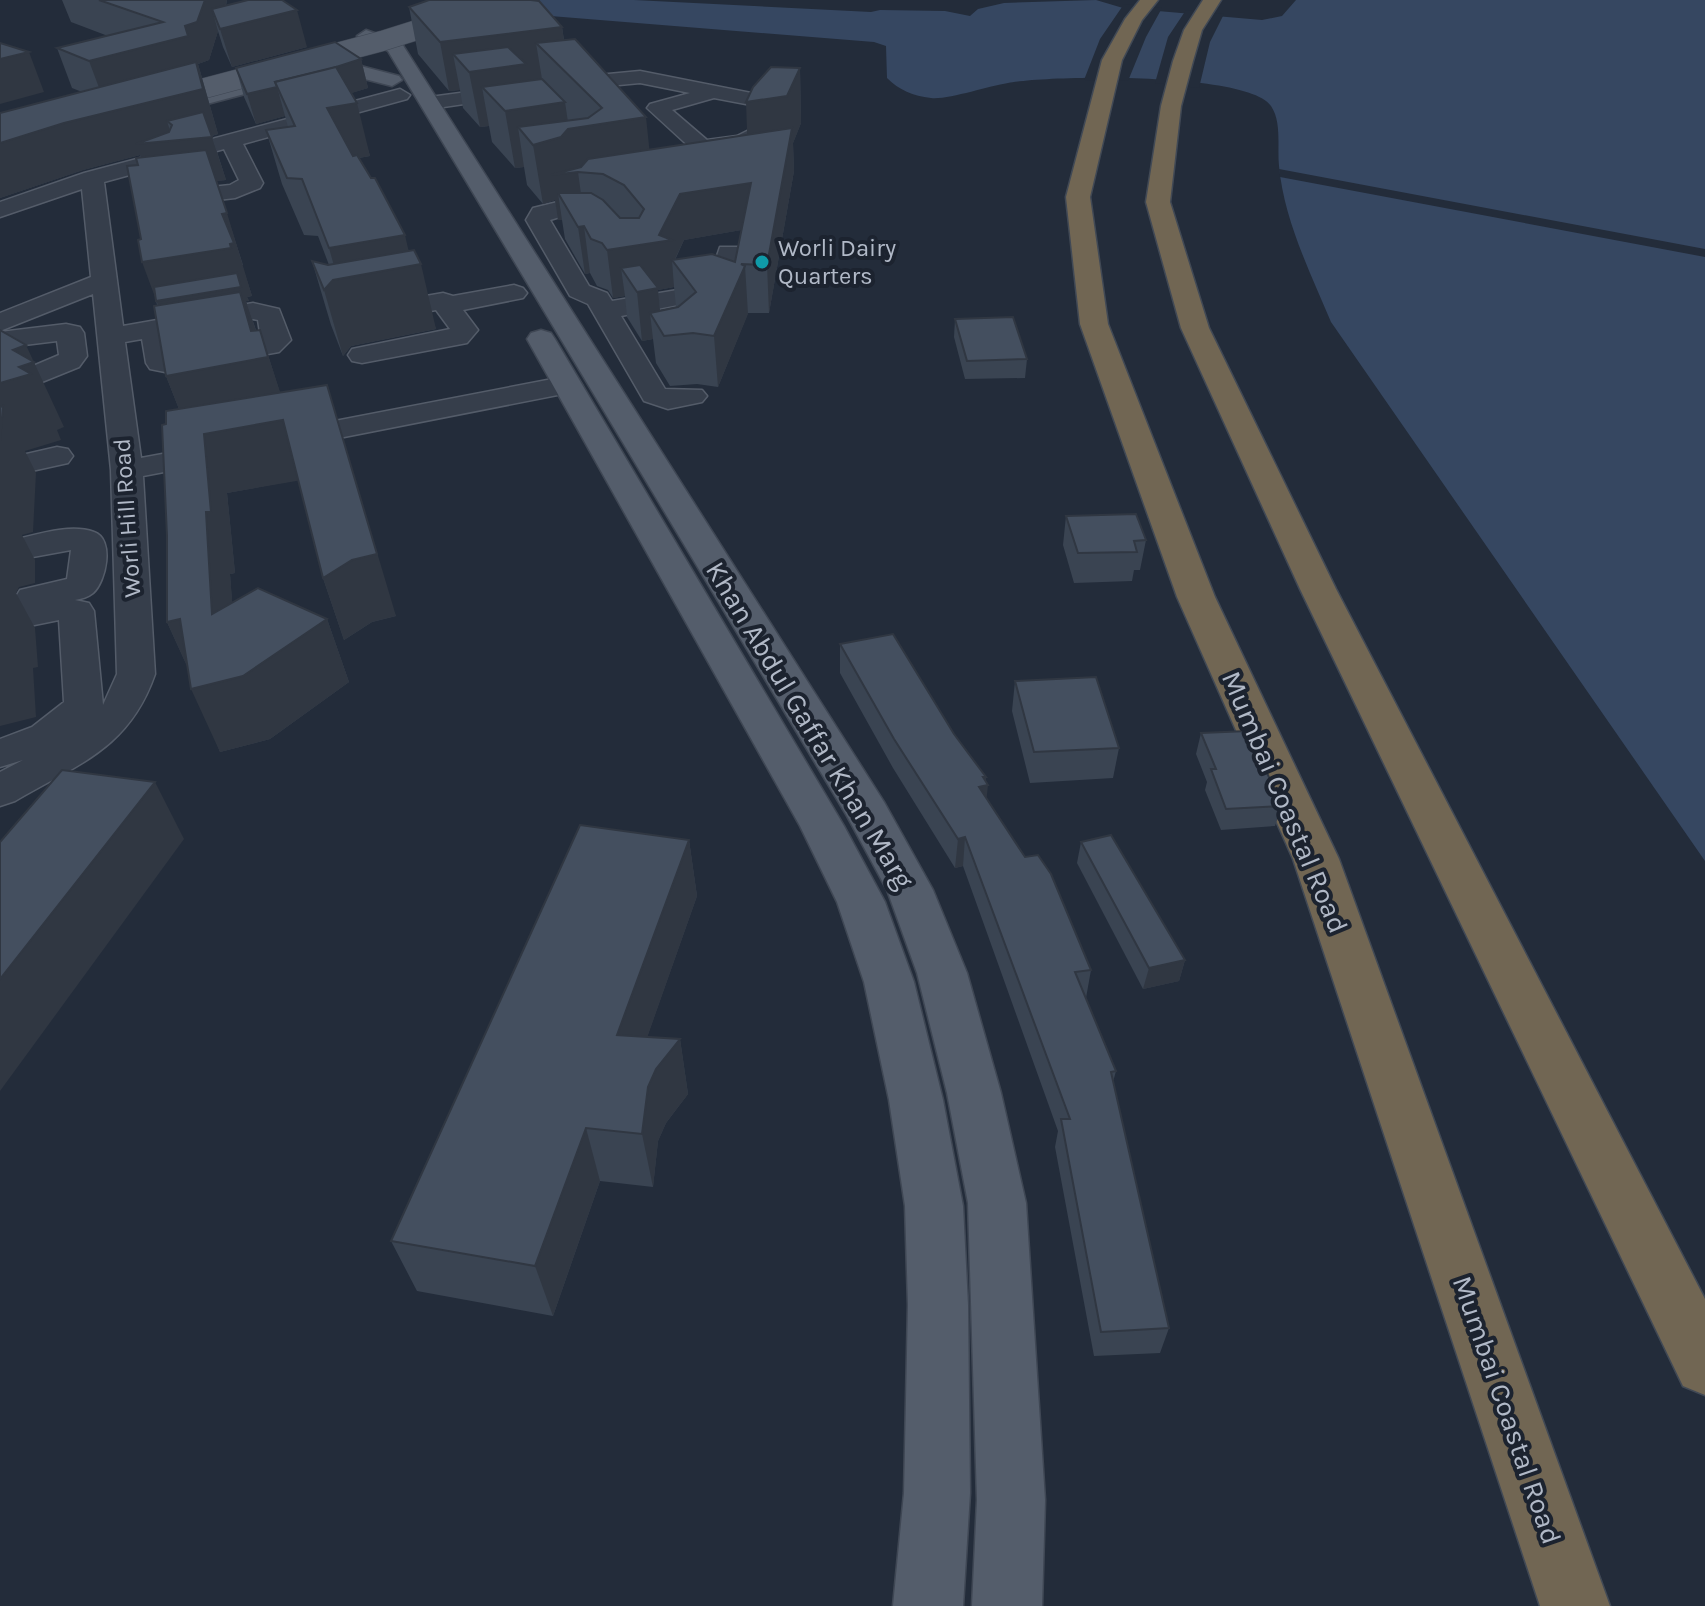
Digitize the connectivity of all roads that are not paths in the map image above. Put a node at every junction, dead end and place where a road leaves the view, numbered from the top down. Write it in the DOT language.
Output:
graph roads {
  1 [pos="481,0"];
  2 [pos="1149,0"];
  3 [pos="1211,2"];
  4 [pos="512,7"];
  5 [pos="445,31"];
  6 [pos="379,40"];
  7 [pos="299,73"];
  8 [pos="206,79"];
  9 [pos="776,82"];
  10 [pos="682,86"];
  11 [pos="523,90"];
  12 [pos="234,91"];
  13 [pos="715,92"];
  14 [pos="407,93"];
  15 [pos="767,102"];
  16 [pos="122,110"];
  17 [pos="233,147"];
  18 [pos="92,178"];
  19 [pos="137,184"];
  20 [pos="631,188"];
  21 [pos="0,210"];
  22 [pos="585,227"];
  23 [pos="529,236"];
  24 [pos="729,252"];
  25 [pos="603,277"];
  26 [pos="103,281"];
  27 [pos="574,282"];
  28 [pos="514,293"];
  29 [pos="447,305"];
  30 [pos="605,310"];
  31 [pos="562,317"];
  32 [pos="346,319"];
  33 [pos="0,323"];
  34 [pos="154,329"];
  35 [pos="0,340"];
  36 [pos="111,344"];
  37 [pos="362,355"];
  38 [pos="72,358"];
  39 [pos="568,385"];
  40 [pos="0,390"];
  41 [pos="692,396"];
  42 [pos="45,397"];
  43 [pos="0,416"];
  44 [pos="57,456"];
  45 [pos="0,469"];
  46 [pos="127,470"];
  47 [pos="0,553"];
  48 [pos="0,605"];
  49 [pos="0,621"];
  50 [pos="0,753"];
  51 [pos="0,791"];
  52 [pos="1705,1364"];
  53 [pos="928,1606"];
  54 [pos="1007,1606"];
  55 [pos="1575,1606"];
  1 -- 6 [label="main road"];
  2 -- 55 [label="highway, Mumbai Coastal Road"];
  3 -- 52 [label="highway"];
  4 -- 5 [label="main road"];
  4 -- 16 [label="main road, bridge"];
  5 -- 6 [label="main road"];
  5 -- 6 [label="main road"];
  6 -- 7 [label="main road"];
  6 -- 8 [label="main road"];
  6 -- 14 [label="main road, Khan Abdul Gaffar Khan Marg"];
  6 -- 14 [label="main road, Khan Abdul Gaffar Khan Marg"];
  7 -- 12 [label="main road"];
  7 -- 14 [label="main road"];
  8 -- 12 [label="main road"];
  8 -- 16 [label="main road"];
  9 -- 15 [label="street"];
  10 -- 11 [label="street"];
  10 -- 11 [label="street"];
  10 -- 13 [label="street"];
  11 -- 14 [label="street"];
  12 -- 16 [label="main road"];
  13 -- 15 [label="street"];
  13 -- 15 [label="street"];
  14 -- 17 [label="street"];
  14 -- 23 [label="main road, Khan Abdul Gaffar Khan Marg"];
  14 -- 28 [label="main road, Khan Abdul Gaffar Khan Marg"];
  17 -- 19 [label="street"];
  17 -- 19 [label="street"];
  18 -- 19 [label="street"];
  18 -- 21 [label="street"];
  18 -- 26 [label="street, Worli Hill Road"];
  20 -- 23 [label="street"];
  22 -- 23 [label="street"];
  23 -- 27 [label="street"];
  23 -- 31 [label="main road, Khan Abdul Gaffar Khan Marg"];
  24 -- 30 [label="street"];
  25 -- 27 [label="street"];
  26 -- 33 [label="street"];
  26 -- 36 [label="street, Worli Hill Road"];
  27 -- 30 [label="street"];
  28 -- 29 [label="street"];
  28 -- 39 [label="main road, Khan Abdul Gaffar Khan Marg"];
  29 -- 32 [label="street"];
  29 -- 37 [label="street"];
  30 -- 31 [label="street"];
  30 -- 41 [label="street"];
  31 -- 54 [label="main road, Khan Abdul Gaffar Khan Marg"];
  34 -- 36 [label="street"];
  35 -- 38 [label="street"];
  36 -- 38 [label="street"];
  36 -- 46 [label="street, Worli Hill Road"];
  38 -- 40 [label="street"];
  39 -- 46 [label="street"];
  39 -- 53 [label="main road, Khan Abdul Gaffar Khan Marg"];
  42 -- 43 [label="street"];
  44 -- 45 [label="street"];
  46 -- 51 [label="street, Worli Hill Road"];
  47 -- 48 [label="street"];
  49 -- 50 [label="street"];
}
